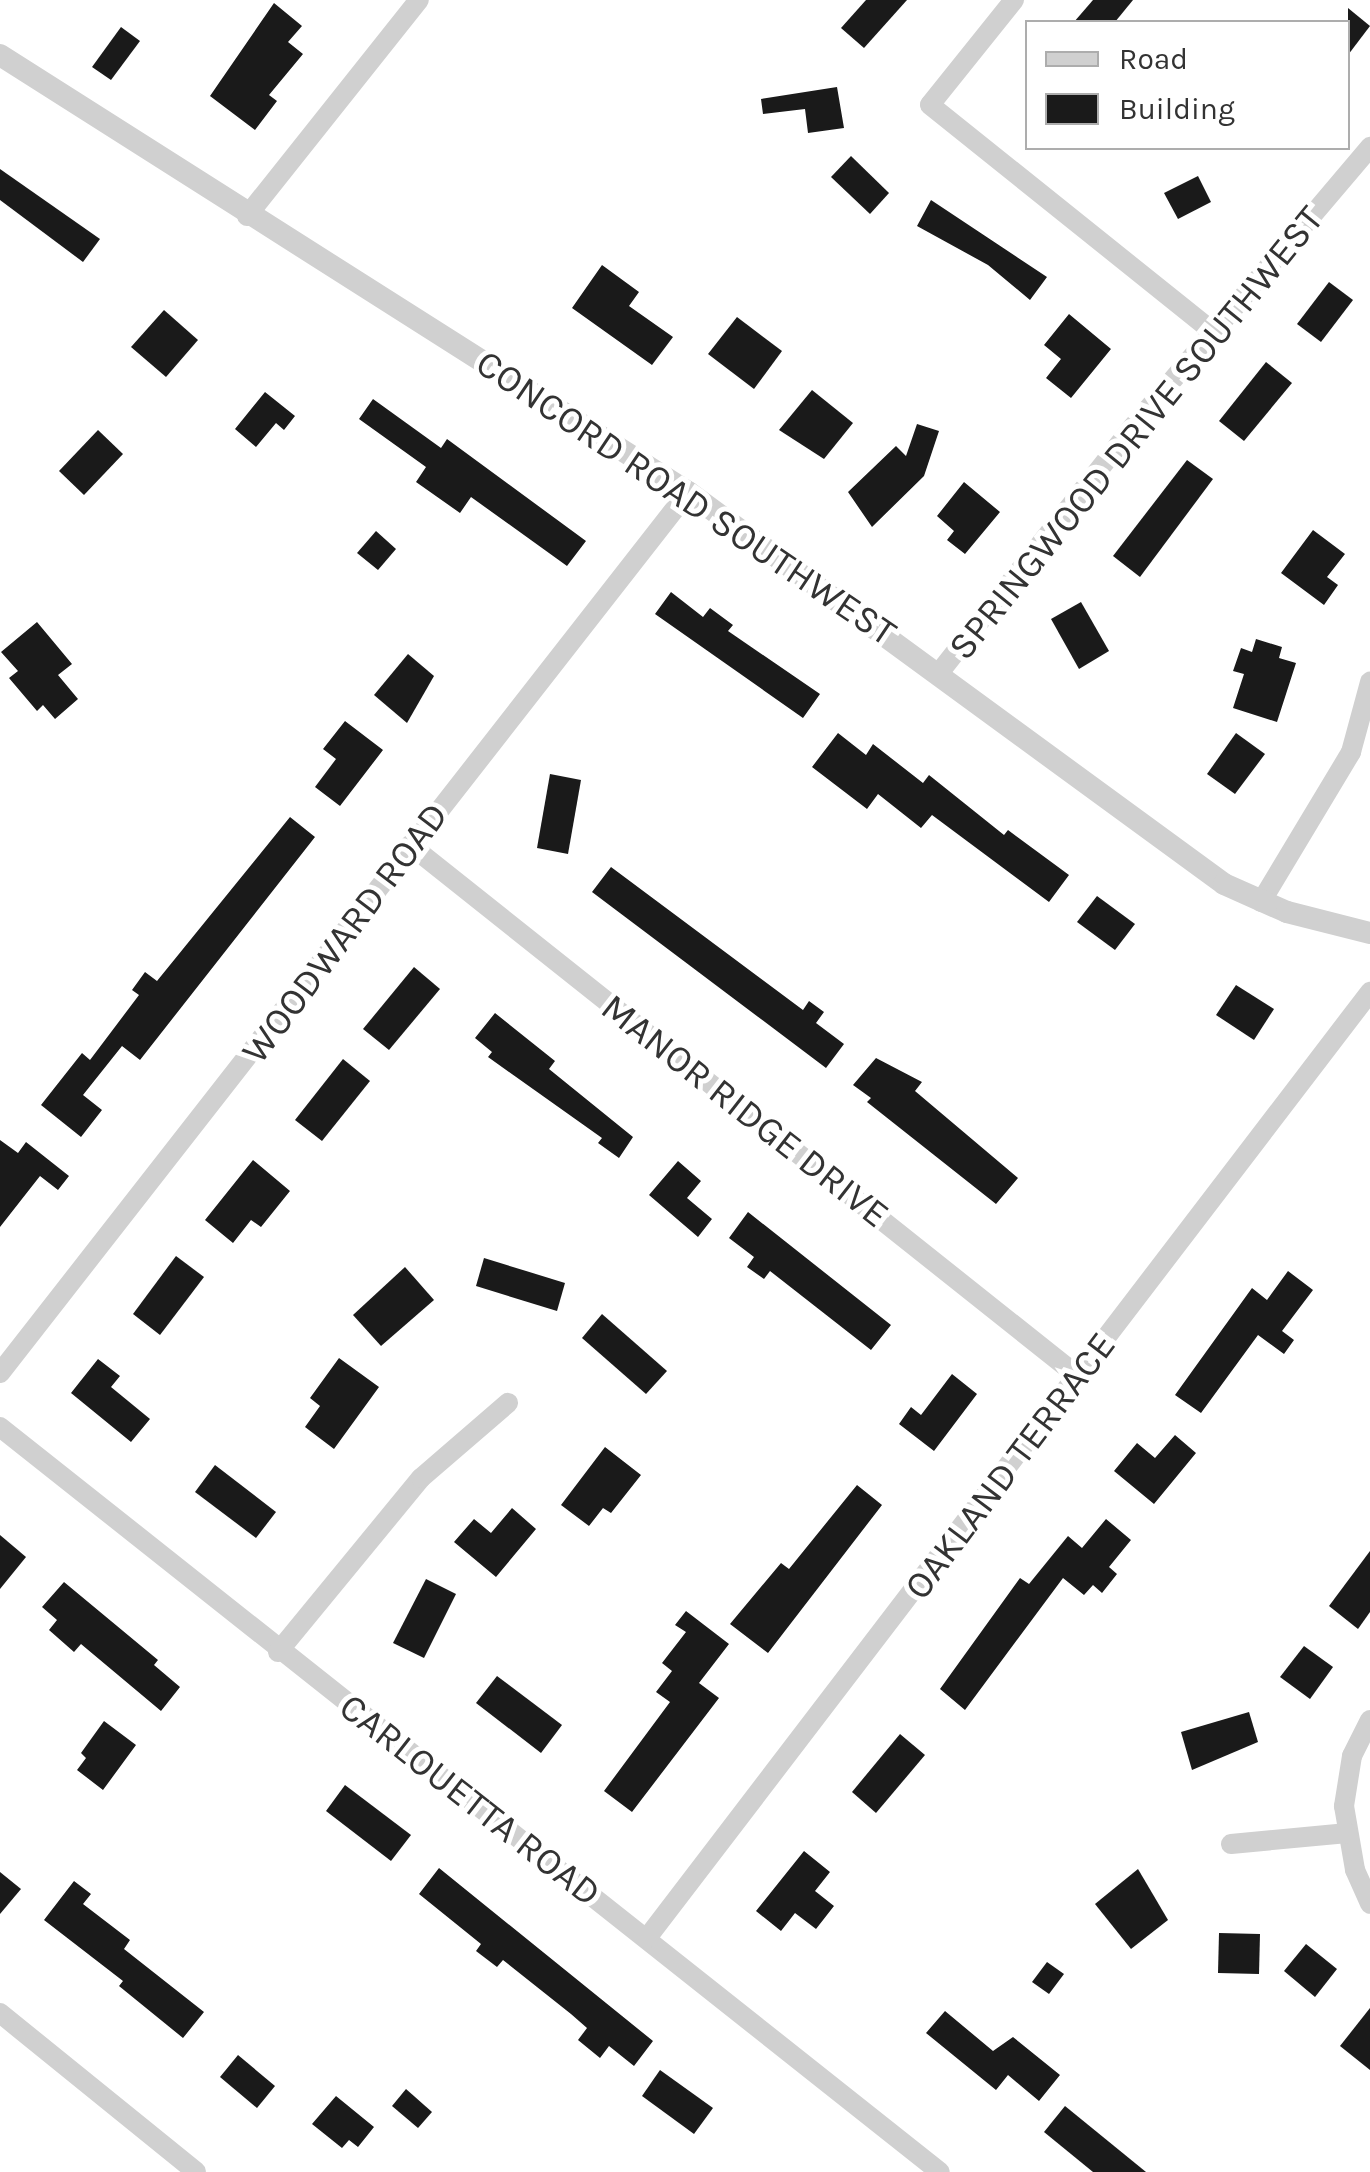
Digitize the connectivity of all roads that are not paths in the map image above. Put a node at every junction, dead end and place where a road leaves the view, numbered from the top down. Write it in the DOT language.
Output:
graph roads {
  1 [pos="419,0"];
  2 [pos="1014,0"];
  3 [pos="0,55"];
  4 [pos="1370,147"];
  5 [pos="247,216"];
  6 [pos="1216,334"];
  7 [pos="688,492"];
  8 [pos="939,673"];
  9 [pos="1370,682"];
  10 [pos="410,845"];
  11 [pos="1261,902"];
  12 [pos="1370,933"];
  13 [pos="1370,992"];
  14 [pos="0,1373"];
  15 [pos="1079,1377"];
  16 [pos="508,1404"];
  17 [pos="0,1427"];
  18 [pos="278,1652"];
  19 [pos="1370,1720"];
  20 [pos="1347,1832"];
  21 [pos="1230,1844"];
  22 [pos="1370,1904"];
  23 [pos="648,1938"];
  24 [pos="0,2013"];
  25 [pos="196,2172"];
  26 [pos="940,2172"];
  1 -- 5 [label="street"];
  2 -- 6 [label="street"];
  3 -- 5 [label="street, CONCORD ROAD SOUTHWEST"];
  4 -- 6 [label="street, SPRINGWOOD DRIVE SOUTHWEST"];
  5 -- 7 [label="street, CONCORD ROAD SOUTHWEST"];
  6 -- 8 [label="street, SPRINGWOOD DRIVE SOUTHWEST"];
  7 -- 8 [label="street, CONCORD ROAD SOUTHWEST"];
  7 -- 10 [label="street, WOODWARD ROAD"];
  8 -- 11 [label="street, CONCORD ROAD SOUTHWEST"];
  9 -- 11 [label="street"];
  10 -- 14 [label="street, WOODWARD ROAD"];
  10 -- 15 [label="street, MANOR RIDGE DRIVE"];
  11 -- 12 [label="street, CONCORD ROAD SOUTHWEST"];
  13 -- 15 [label="street, OAKLAND TERRACE"];
  15 -- 23 [label="street, OAKLAND TERRACE"];
  16 -- 18 [label="street"];
  17 -- 18 [label="street, CARLOUETTA ROAD"];
  18 -- 23 [label="street, CARLOUETTA ROAD"];
  19 -- 20 [label="street"];
  20 -- 21 [label="street"];
  20 -- 22 [label="street"];
  23 -- 26 [label="street, CARLOUETTA ROAD"];
  24 -- 25 [label="street"];
}
